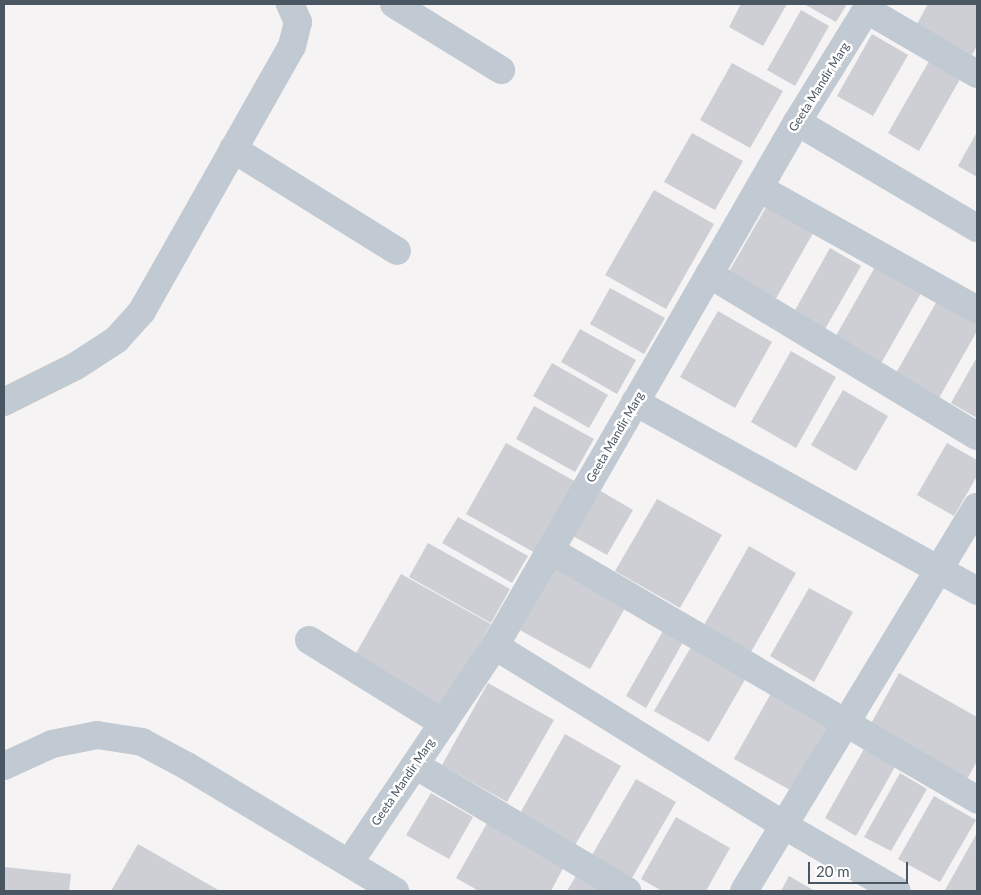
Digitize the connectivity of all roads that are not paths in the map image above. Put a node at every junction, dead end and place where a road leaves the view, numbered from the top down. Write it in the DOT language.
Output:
graph roads {
  1 [pos="290,4"];
  2 [pos="394,4"];
  3 [pos="868,7"];
  4 [pos="501,70"];
  5 [pos="977,74"];
  6 [pos="797,122"];
  7 [pos="233,149"];
  8 [pos="759,188"];
  9 [pos="977,228"];
  10 [pos="397,251"];
  11 [pos="709,274"];
  12 [pos="977,310"];
  13 [pos="4,402"];
  14 [pos="635,402"];
  15 [pos="977,436"];
  16 [pos="977,507"];
  17 [pos="550,550"];
  18 [pos="937,569"];
  19 [pos="977,591"];
  20 [pos="309,640"];
  21 [pos="495,646"];
  22 [pos="846,722"];
  23 [pos="444,723"];
  24 [pos="415,765"];
  25 [pos="4,766"];
  26 [pos="977,800"];
  27 [pos="785,826"];
  28 [pos="349,863"];
  29 [pos="395,891"];
  30 [pos="627,891"];
  31 [pos="744,891"];
  32 [pos="897,891"];
  1 -- 7 [label="street"];
  2 -- 4 [label="street"];
  3 -- 5 [label="street"];
  3 -- 6 [label="street, Geeta Mandir Marg"];
  6 -- 8 [label="street, Geeta Mandir Marg"];
  6 -- 9 [label="street"];
  7 -- 10 [label="street"];
  7 -- 13 [label="street"];
  8 -- 11 [label="street, Geeta Mandir Marg"];
  8 -- 12 [label="street"];
  11 -- 14 [label="street, Geeta Mandir Marg"];
  11 -- 15 [label="street"];
  14 -- 17 [label="street, Geeta Mandir Marg"];
  14 -- 18 [label="street"];
  16 -- 18 [label="street"];
  17 -- 21 [label="street, Geeta Mandir Marg"];
  17 -- 22 [label="street"];
  18 -- 19 [label="street"];
  18 -- 22 [label="street"];
  20 -- 23 [label="street"];
  21 -- 23 [label="street, Geeta Mandir Marg"];
  21 -- 27 [label="street"];
  22 -- 26 [label="street"];
  22 -- 27 [label="street"];
  23 -- 24 [label="street, Geeta Mandir Marg"];
  24 -- 28 [label="street, Geeta Mandir Marg"];
  24 -- 30 [label="street"];
  25 -- 28 [label="street"];
  27 -- 31 [label="street"];
  27 -- 32 [label="street"];
  28 -- 29 [label="street"];
}
